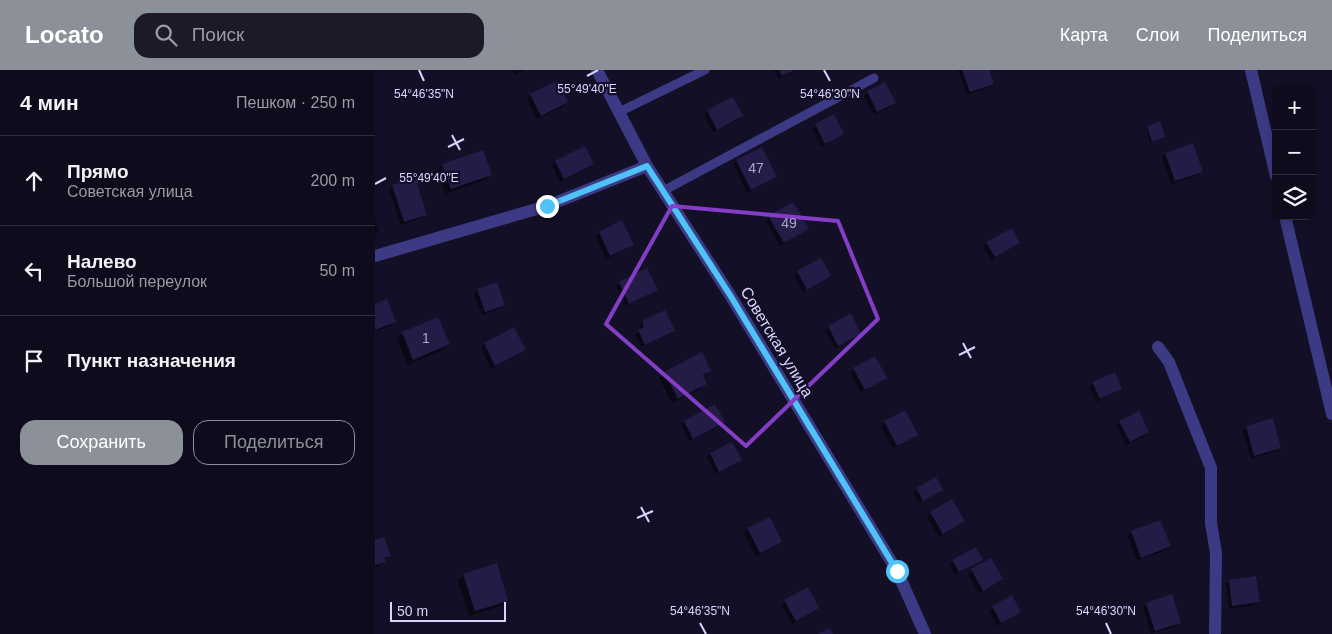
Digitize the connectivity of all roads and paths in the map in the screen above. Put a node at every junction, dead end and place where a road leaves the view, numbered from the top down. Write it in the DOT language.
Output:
graph roads {
  1 [pos="597,70"];
  2 [pos="705,70"];
  3 [pos="1251,70"];
  4 [pos="874,78"];
  5 [pos="619,112"];
  6 [pos="647,166"];
  7 [pos="1276,175"];
  8 [pos="663,191"];
  9 [pos="1286,220"];
  10 [pos="375,256"];
  11 [pos="1158,347"];
  12 [pos="1332,414"];
  13 [pos="925,634"];
  14 [pos="1215,634"];
  1 -- 5 [label="street, Советская улица"];
  2 -- 5 [label="lane"];
  3 -- 7 [label="street"];
  4 -- 8 [label="lane"];
  5 -- 6 [label="street, Советская улица"];
  6 -- 8 [label="street, Советская улица"];
  6 -- 10 [label="street"];
  8 -- 13 [label="street, Советская улица"];
  9 -- 12 [label="street"];
  11 -- 14 [label="street"];
}
